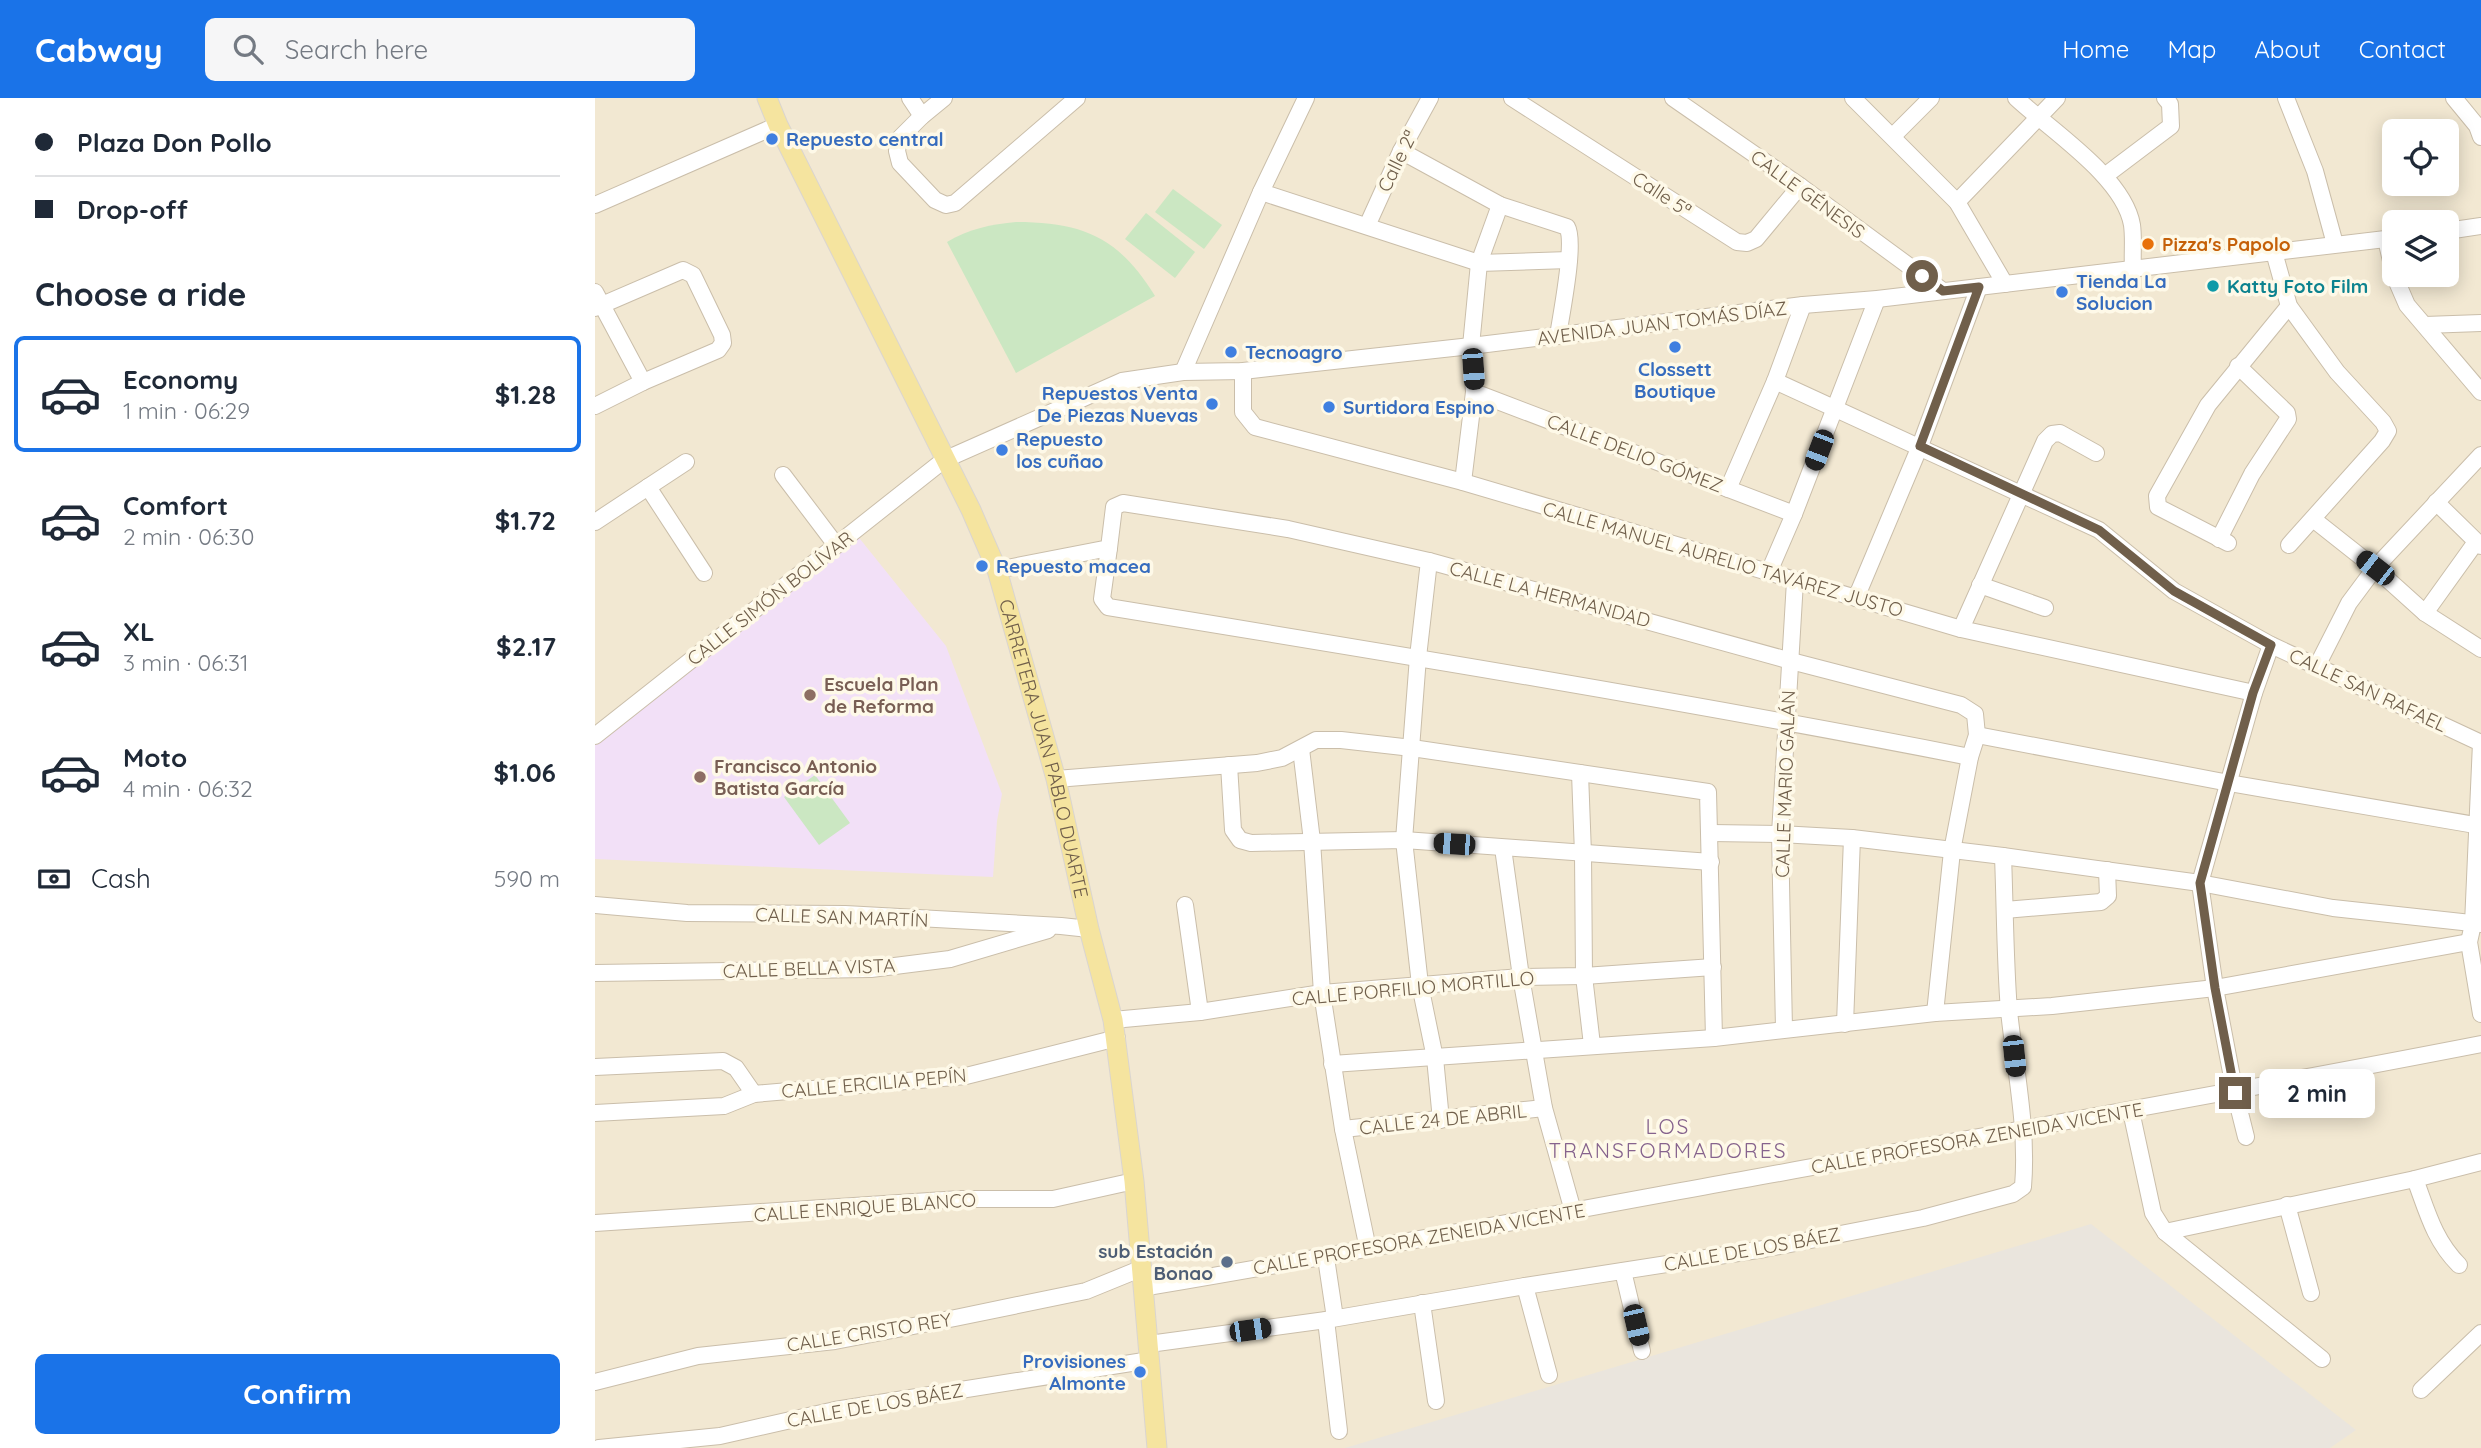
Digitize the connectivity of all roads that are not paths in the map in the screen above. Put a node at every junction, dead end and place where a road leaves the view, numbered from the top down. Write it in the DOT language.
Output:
graph roads {
  1 [pos="767,98"];
  2 [pos="910,98"];
  3 [pos="944,98"];
  4 [pos="1077,98"];
  5 [pos="1430,98"];
  6 [pos="1512,98"];
  7 [pos="1673,98"];
  8 [pos="1853,98"];
  9 [pos="1931,98"];
  10 [pos="2016,98"];
  11 [pos="2057,98"];
  12 [pos="2165,98"];
  13 [pos="2286,98"];
  14 [pos="2454,98"];
  15 [pos="1298,102"];
  16 [pos="922,116"];
  17 [pos="2037,118"];
  18 [pos="778,125"];
  19 [pos="2480,129"];
  20 [pos="1893,136"];
  21 [pos="1401,151"];
  22 [pos="2106,175"];
  23 [pos="1800,186"];
  24 [pos="1261,192"];
  25 [pos="1957,202"];
  26 [pos="595,205"];
  27 [pos="1500,205"];
  28 [pos="1367,226"];
  29 [pos="2481,226"];
  30 [pos="2459,229"];
  31 [pos="2382,240"];
  32 [pos="2335,244"];
  33 [pos="2274,252"];
  34 [pos="1569,260"];
  35 [pos="1479,263"];
  36 [pos="2133,268"];
  37 [pos="2004,284"];
  38 [pos="1979,287"];
  39 [pos="2399,287"];
  40 [pos="1943,291"];
  41 [pos="1877,299"];
  42 [pos="597,302"];
  43 [pos="1803,305"];
  44 [pos="2289,306"];
  45 [pos="2481,323"];
  46 [pos="2425,325"];
  47 [pos="1558,336"];
  48 [pos="1471,346"];
  49 [pos="2238,366"];
  50 [pos="1243,370"];
  51 [pos="1183,372"];
  52 [pos="1775,380"];
  53 [pos="643,382"];
  54 [pos="1474,392"];
  55 [pos="2481,392"];
  56 [pos="595,405"];
  57 [pos="1835,408"];
  58 [pos="1920,446"];
  59 [pos="2096,453"];
  60 [pos="2481,455"];
  61 [pos="944,460"];
  62 [pos="686,462"];
  63 [pos="783,475"];
  64 [pos="1463,482"];
  65 [pos="648,487"];
  66 [pos="1728,489"];
  67 [pos="2021,493"];
  68 [pos="2436,502"];
  69 [pos="1794,514"];
  70 [pos="2313,519"];
  71 [pos="595,522"];
  72 [pos="2479,544"];
  73 [pos="836,545"];
  74 [pos="2289,545"];
  75 [pos="1109,548"];
  76 [pos="1429,561"];
  77 [pos="2375,568"];
  78 [pos="997,570"];
  79 [pos="704,572"];
  80 [pos="1769,572"];
  81 [pos="1795,581"];
  82 [pos="1980,585"];
  83 [pos="1856,598"];
  84 [pos="2045,608"];
  85 [pos="2425,613"];
  86 [pos="1961,629"];
  87 [pos="2271,645"];
  88 [pos="2481,649"];
  89 [pos="1418,657"];
  90 [pos="1791,661"];
  91 [pos="2318,666"];
  92 [pos="2253,693"];
  93 [pos="1788,721"];
  94 [pos="1977,735"];
  95 [pos="595,736"];
  96 [pos="2481,743"];
  97 [pos="1412,748"];
  98 [pos="1301,749"];
  99 [pos="1970,757"];
  100 [pos="1229,765"];
  101 [pos="1580,774"];
  102 [pos="1056,779"];
  103 [pos="2229,783"];
  104 [pos="2479,825"];
  105 [pos="1711,833"];
  106 [pos="1780,834"];
  107 [pos="1852,838"];
  108 [pos="1404,840"];
  109 [pos="1312,841"];
  110 [pos="1503,848"];
  111 [pos="1952,851"];
  112 [pos="1583,854"];
  113 [pos="2003,856"];
  114 [pos="1711,862"];
  115 [pos="2107,870"];
  116 [pos="2200,883"];
  117 [pos="595,905"];
  118 [pos="1185,905"];
  119 [pos="2005,910"];
  120 [pos="2477,924"];
  121 [pos="1061,926"];
  122 [pos="1089,929"];
  123 [pos="2469,942"];
  124 [pos="1713,967"];
  125 [pos="595,973"];
  126 [pos="1584,976"];
  127 [pos="1521,978"];
  128 [pos="1420,985"];
  129 [pos="2215,988"];
  130 [pos="1322,993"];
  131 [pos="2009,1007"];
  132 [pos="1200,1012"];
  133 [pos="1935,1013"];
  134 [pos="2481,1014"];
  135 [pos="1845,1024"];
  136 [pos="1115,1029"];
  137 [pos="1784,1029"];
  138 [pos="1714,1038"];
  139 [pos="2481,1044"];
  140 [pos="1592,1045"];
  141 [pos="1534,1051"];
  142 [pos="1435,1058"];
  143 [pos="1332,1064"];
  144 [pos="595,1067"];
  145 [pos="2235,1093"];
  146 [pos="754,1094"];
  147 [pos="1544,1108"];
  148 [pos="2131,1111"];
  149 [pos="595,1113"];
  150 [pos="1441,1120"];
  151 [pos="1343,1129"];
  152 [pos="2021,1129"];
  153 [pos="2246,1137"];
  154 [pos="2481,1162"];
  155 [pos="2415,1179"];
  156 [pos="1134,1181"];
  157 [pos="2287,1205"];
  158 [pos="1573,1211"];
  159 [pos="595,1223"];
  160 [pos="2165,1232"];
  161 [pos="1368,1249"];
  162 [pos="1326,1258"];
  163 [pos="2459,1265"];
  164 [pos="1623,1271"];
  165 [pos="1141,1279"];
  166 [pos="1525,1286"];
  167 [pos="2311,1293"];
  168 [pos="1422,1303"];
  169 [pos="1330,1319"];
  170 [pos="2481,1333"];
  171 [pos="1642,1351"];
  172 [pos="1149,1352"];
  173 [pos="2322,1359"];
  174 [pos="1549,1375"];
  175 [pos="595,1382"];
  176 [pos="2421,1390"];
  177 [pos="1436,1401"];
  178 [pos="1339,1431"];
  179 [pos="599,1448"];
  180 [pos="1157,1448"];
  1 -- 18 [label="main road, CARRETERA JUAN PABLO DUARTE"];
  2 -- 16 [label="street"];
  3 -- 16 [label="street"];
  4 -- 16 [label="street"];
  5 -- 21 [label="street, Calle 2ª"];
  6 -- 23 [label="street, Calle 5ª"];
  7 -- 23 [label="street, CALLE GÉNESIS"];
  8 -- 20 [label="street"];
  9 -- 20 [label="street"];
  10 -- 17 [label="street"];
  11 -- 17 [label="street"];
  12 -- 22 [label="street"];
  13 -- 32 [label="street"];
  14 -- 19 [label="street"];
  15 -- 24 [label="street"];
  17 -- 22 [label="street"];
  17 -- 25 [label="street"];
  18 -- 26 [label="street"];
  18 -- 61 [label="main road, CARRETERA JUAN PABLO DUARTE"];
  20 -- 25 [label="street"];
  21 -- 27 [label="street"];
  21 -- 28 [label="street, Calle 2ª"];
  22 -- 36 [label="street"];
  23 -- 40 [label="street, CALLE GÉNESIS"];
  24 -- 28 [label="street"];
  24 -- 51 [label="street"];
  25 -- 37 [label="street"];
  27 -- 34 [label="street"];
  27 -- 35 [label="street"];
  28 -- 35 [label="street"];
  29 -- 30 [label="street"];
  31 -- 32 [label="street, AVENIDA JUAN TOMÁS DÍAZ"];
  32 -- 33 [label="street, AVENIDA JUAN TOMÁS DÍAZ"];
  33 -- 36 [label="street, AVENIDA JUAN TOMÁS DÍAZ"];
  33 -- 44 [label="street"];
  34 -- 35 [label="street"];
  34 -- 47 [label="street"];
  35 -- 48 [label="street"];
  36 -- 37 [label="street, AVENIDA JUAN TOMÁS DÍAZ"];
  37 -- 38 [label="street, AVENIDA JUAN TOMÁS DÍAZ"];
  38 -- 40 [label="street, AVENIDA JUAN TOMÁS DÍAZ"];
  38 -- 58 [label="street"];
  39 -- 46 [label="street"];
  40 -- 41 [label="street, AVENIDA JUAN TOMÁS DÍAZ"];
  41 -- 43 [label="street, AVENIDA JUAN TOMÁS DÍAZ"];
  41 -- 57 [label="street"];
  42 -- 53 [label="street"];
  42 -- 53 [label="street"];
  43 -- 47 [label="street, AVENIDA JUAN TOMÁS DÍAZ"];
  43 -- 52 [label="street"];
  44 -- 49 [label="street"];
  44 -- 70 [label="street"];
  45 -- 46 [label="street"];
  46 -- 55 [label="street"];
  47 -- 48 [label="street, AVENIDA JUAN TOMÁS DÍAZ"];
  48 -- 50 [label="street, AVENIDA JUAN TOMÁS DÍAZ"];
  48 -- 54 [label="street"];
  49 -- 49 [label="street"];
  50 -- 51 [label="street, AVENIDA JUAN TOMÁS DÍAZ"];
  50 -- 64 [label="street, CALLE MANUEL AURELIO TAVÁREZ JUSTO"];
  51 -- 61 [label="street, AVENIDA JUAN TOMÁS DÍAZ"];
  52 -- 57 [label="street, CALLE SAN RAFAEL"];
  52 -- 66 [label="street"];
  53 -- 56 [label="street"];
  54 -- 64 [label="street"];
  54 -- 66 [label="street, CALLE DELIO GÓMEZ"];
  57 -- 58 [label="street, CALLE SAN RAFAEL"];
  57 -- 69 [label="street"];
  58 -- 67 [label="street, CALLE SAN RAFAEL"];
  58 -- 83 [label="street"];
  59 -- 67 [label="street"];
  60 -- 68 [label="street"];
  61 -- 73 [label="street, CALLE SIMÓN BOLÍVAR"];
  61 -- 78 [label="main road, CARRETERA JUAN PABLO DUARTE"];
  62 -- 65 [label="street"];
  63 -- 73 [label="street"];
  64 -- 80 [label="street, CALLE MANUEL AURELIO TAVÁREZ JUSTO"];
  65 -- 71 [label="street"];
  65 -- 79 [label="street"];
  66 -- 69 [label="street, CALLE DELIO GÓMEZ"];
  67 -- 82 [label="street"];
  67 -- 87 [label="street, CALLE SAN RAFAEL"];
  68 -- 72 [label="street"];
  68 -- 77 [label="street"];
  69 -- 80 [label="street"];
  70 -- 74 [label="street"];
  70 -- 77 [label="street"];
  72 -- 85 [label="street"];
  73 -- 95 [label="street, CALLE SIMÓN BOLÍVAR"];
  75 -- 76 [label="street, CALLE LA HERMANDAD"];
  75 -- 78 [label="street"];
  75 -- 89 [label="street"];
  76 -- 89 [label="street"];
  76 -- 90 [label="street, CALLE LA HERMANDAD"];
  77 -- 85 [label="street"];
  77 -- 91 [label="street"];
  78 -- 102 [label="main road, CARRETERA JUAN PABLO DUARTE"];
  80 -- 81 [label="street, CALLE MANUEL AURELIO TAVÁREZ JUSTO"];
  81 -- 83 [label="street, CALLE MANUEL AURELIO TAVÁREZ JUSTO"];
  81 -- 90 [label="street, CALLE MARIO GALÁN"];
  82 -- 84 [label="street"];
  82 -- 86 [label="street"];
  83 -- 86 [label="street, CALLE MANUEL AURELIO TAVÁREZ JUSTO"];
  85 -- 88 [label="street"];
  86 -- 92 [label="street, CALLE MANUEL AURELIO TAVÁREZ JUSTO"];
  87 -- 91 [label="street, CALLE SAN RAFAEL"];
  87 -- 92 [label="street"];
  89 -- 93 [label="street"];
  89 -- 97 [label="street"];
  90 -- 93 [label="street, CALLE MARIO GALÁN"];
  90 -- 94 [label="street, CALLE LA HERMANDAD"];
  91 -- 96 [label="street, CALLE SAN RAFAEL"];
  92 -- 103 [label="street"];
  93 -- 99 [label="street"];
  93 -- 106 [label="street, CALLE MARIO GALÁN"];
  94 -- 99 [label="street"];
  94 -- 103 [label="street"];
  96 -- 104 [label="street"];
  97 -- 98 [label="street"];
  97 -- 101 [label="street"];
  97 -- 108 [label="street"];
  98 -- 100 [label="street"];
  98 -- 109 [label="street"];
  99 -- 111 [label="street"];
  100 -- 102 [label="street"];
  100 -- 109 [label="street"];
  101 -- 105 [label="street"];
  101 -- 112 [label="street"];
  102 -- 122 [label="main road, CARRETERA JUAN PABLO DUARTE"];
  103 -- 104 [label="street"];
  103 -- 116 [label="street"];
  104 -- 120 [label="street"];
  105 -- 106 [label="street"];
  105 -- 114 [label="street"];
  106 -- 107 [label="street"];
  106 -- 137 [label="street, CALLE MARIO GALÁN"];
  107 -- 111 [label="street"];
  107 -- 135 [label="street"];
  108 -- 109 [label="street"];
  108 -- 110 [label="street"];
  108 -- 128 [label="street"];
  109 -- 130 [label="street"];
  110 -- 112 [label="street"];
  110 -- 127 [label="street"];
  111 -- 113 [label="street"];
  111 -- 133 [label="street"];
  112 -- 114 [label="street"];
  112 -- 126 [label="street"];
  113 -- 115 [label="street"];
  113 -- 119 [label="street, CALLE DE LOS BÁEZ"];
  114 -- 124 [label="street"];
  115 -- 116 [label="street"];
  115 -- 119 [label="street"];
  116 -- 120 [label="street"];
  116 -- 129 [label="street"];
  117 -- 121 [label="street, CALLE SAN MARTÍN"];
  118 -- 132 [label="street"];
  119 -- 131 [label="street, CALLE DE LOS BÁEZ"];
  120 -- 123 [label="street"];
  121 -- 122 [label="street, CALLE SAN MARTÍN"];
  121 -- 125 [label="street, CALLE BELLA VISTA"];
  122 -- 136 [label="main road, CARRETERA JUAN PABLO DUARTE"];
  123 -- 129 [label="street"];
  123 -- 134 [label="street"];
  124 -- 126 [label="street, CALLE PORFILIO MORTILLO"];
  124 -- 138 [label="street"];
  126 -- 127 [label="street, CALLE PORFILIO MORTILLO"];
  126 -- 140 [label="street"];
  127 -- 128 [label="street, CALLE PORFILIO MORTILLO"];
  127 -- 141 [label="street"];
  128 -- 130 [label="street, CALLE PORFILIO MORTILLO"];
  128 -- 142 [label="street"];
  129 -- 131 [label="street"];
  129 -- 145 [label="street"];
  130 -- 132 [label="street, CALLE PORFILIO MORTILLO"];
  130 -- 143 [label="street"];
  131 -- 133 [label="street"];
  131 -- 152 [label="street, CALLE DE LOS BÁEZ"];
  132 -- 136 [label="street, CALLE PORFILIO MORTILLO"];
  133 -- 135 [label="street"];
  135 -- 137 [label="street"];
  136 -- 146 [label="street, CALLE ERCILIA PEPÍN"];
  136 -- 156 [label="main road, CARRETERA JUAN PABLO DUARTE"];
  137 -- 138 [label="street"];
  138 -- 140 [label="street"];
  139 -- 145 [label="street, CALLE PROFESORA ZENEIDA VICENTE"];
  140 -- 141 [label="street"];
  141 -- 142 [label="street"];
  141 -- 147 [label="street"];
  142 -- 143 [label="street"];
  142 -- 150 [label="street"];
  143 -- 151 [label="street"];
  144 -- 146 [label="street, CALLE ERCILIA PEPÍN"];
  145 -- 148 [label="street, CALLE PROFESORA ZENEIDA VICENTE"];
  145 -- 153 [label="street"];
  146 -- 149 [label="street, CALLE ERCILIA PEPÍN"];
  147 -- 150 [label="street, CALLE 24 DE ABRIL"];
  147 -- 158 [label="street"];
  148 -- 152 [label="street, CALLE PROFESORA ZENEIDA VICENTE"];
  148 -- 160 [label="street"];
  150 -- 151 [label="street, CALLE 24 DE ABRIL"];
  151 -- 161 [label="street"];
  152 -- 158 [label="street, CALLE PROFESORA ZENEIDA VICENTE"];
  152 -- 164 [label="street, CALLE DE LOS BÁEZ"];
  154 -- 155 [label="street"];
  155 -- 157 [label="street"];
  155 -- 163 [label="street"];
  156 -- 159 [label="street, CALLE ENRIQUE BLANCO"];
  156 -- 165 [label="main road, CARRETERA JUAN PABLO DUARTE"];
  157 -- 160 [label="street"];
  157 -- 167 [label="street"];
  158 -- 161 [label="street, CALLE PROFESORA ZENEIDA VICENTE"];
  160 -- 173 [label="street"];
  161 -- 162 [label="street, CALLE PROFESORA ZENEIDA VICENTE"];
  162 -- 165 [label="street, CALLE PROFESORA ZENEIDA VICENTE"];
  162 -- 169 [label="street"];
  164 -- 166 [label="street, CALLE DE LOS BÁEZ"];
  164 -- 171 [label="street"];
  165 -- 172 [label="main road, CARRETERA JUAN PABLO DUARTE"];
  165 -- 175 [label="street, CALLE CRISTO REY"];
  166 -- 168 [label="street, CALLE DE LOS BÁEZ"];
  166 -- 174 [label="street"];
  168 -- 169 [label="street, CALLE DE LOS BÁEZ"];
  168 -- 177 [label="street"];
  169 -- 172 [label="street, CALLE DE LOS BÁEZ"];
  169 -- 178 [label="street"];
  170 -- 176 [label="street"];
  172 -- 179 [label="street, CALLE DE LOS BÁEZ"];
  172 -- 180 [label="main road, CARRETERA JUAN PABLO DUARTE"];
}
